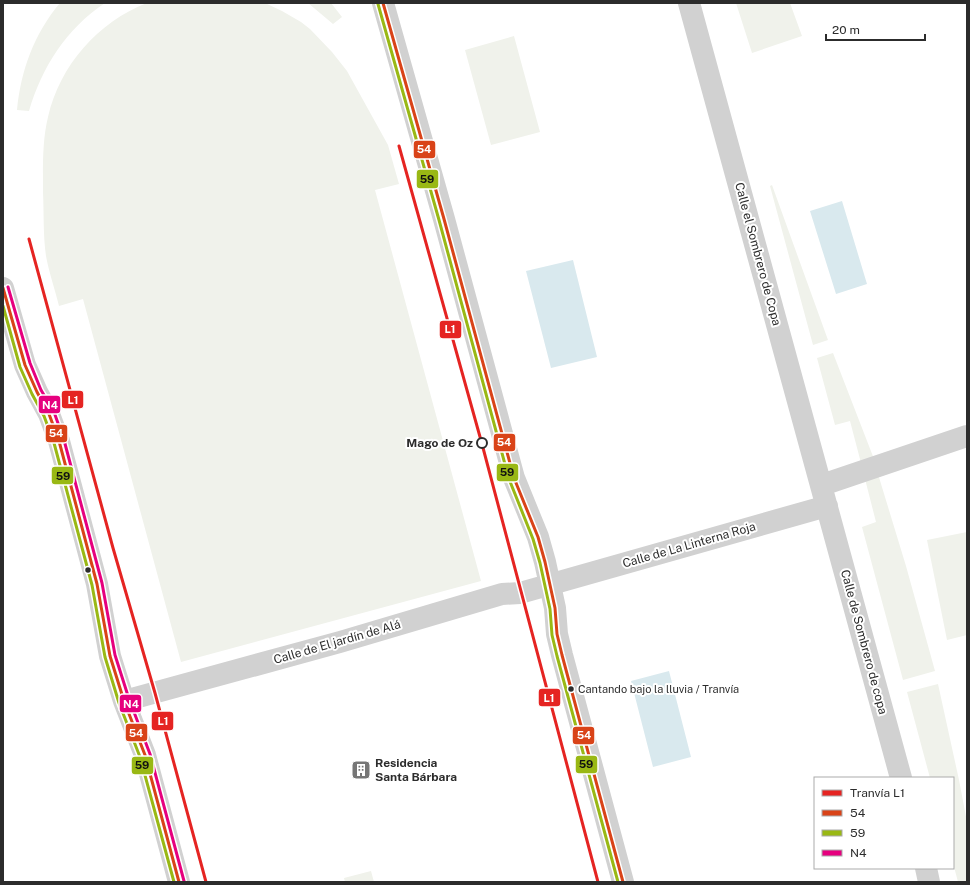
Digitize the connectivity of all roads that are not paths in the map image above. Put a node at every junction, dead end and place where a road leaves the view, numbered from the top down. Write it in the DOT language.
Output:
graph roads {
  1 [pos="383,3"];
  2 [pos="689,3"];
  3 [pos="3,288"];
  4 [pos="967,436"];
  5 [pos="822,485"];
  6 [pos="827,506"];
  7 [pos="550,585"];
  8 [pos="124,701"];
  9 [pos="901,777"];
  10 [pos="926,869"];
  11 [pos="179,882"];
  12 [pos="624,882"];
  13 [pos="929,882"];
  1 -- 7 [label="street"];
  2 -- 5 [label="street, Calle el Sombrero de Copa"];
  3 -- 8 [label="street"];
  4 -- 5 [label="street"];
  5 -- 6 [label="street, Calle el Sombrero de Copa"];
  6 -- 7 [label="street, Calle de La Linterna Roja"];
  6 -- 9 [label="street, Calle de Sombrero de copa"];
  7 -- 8 [label="street, Calle de El jardín de Alá"];
  7 -- 12 [label="street"];
  8 -- 11 [label="street"];
  10 -- 13 [label="street"];
}
